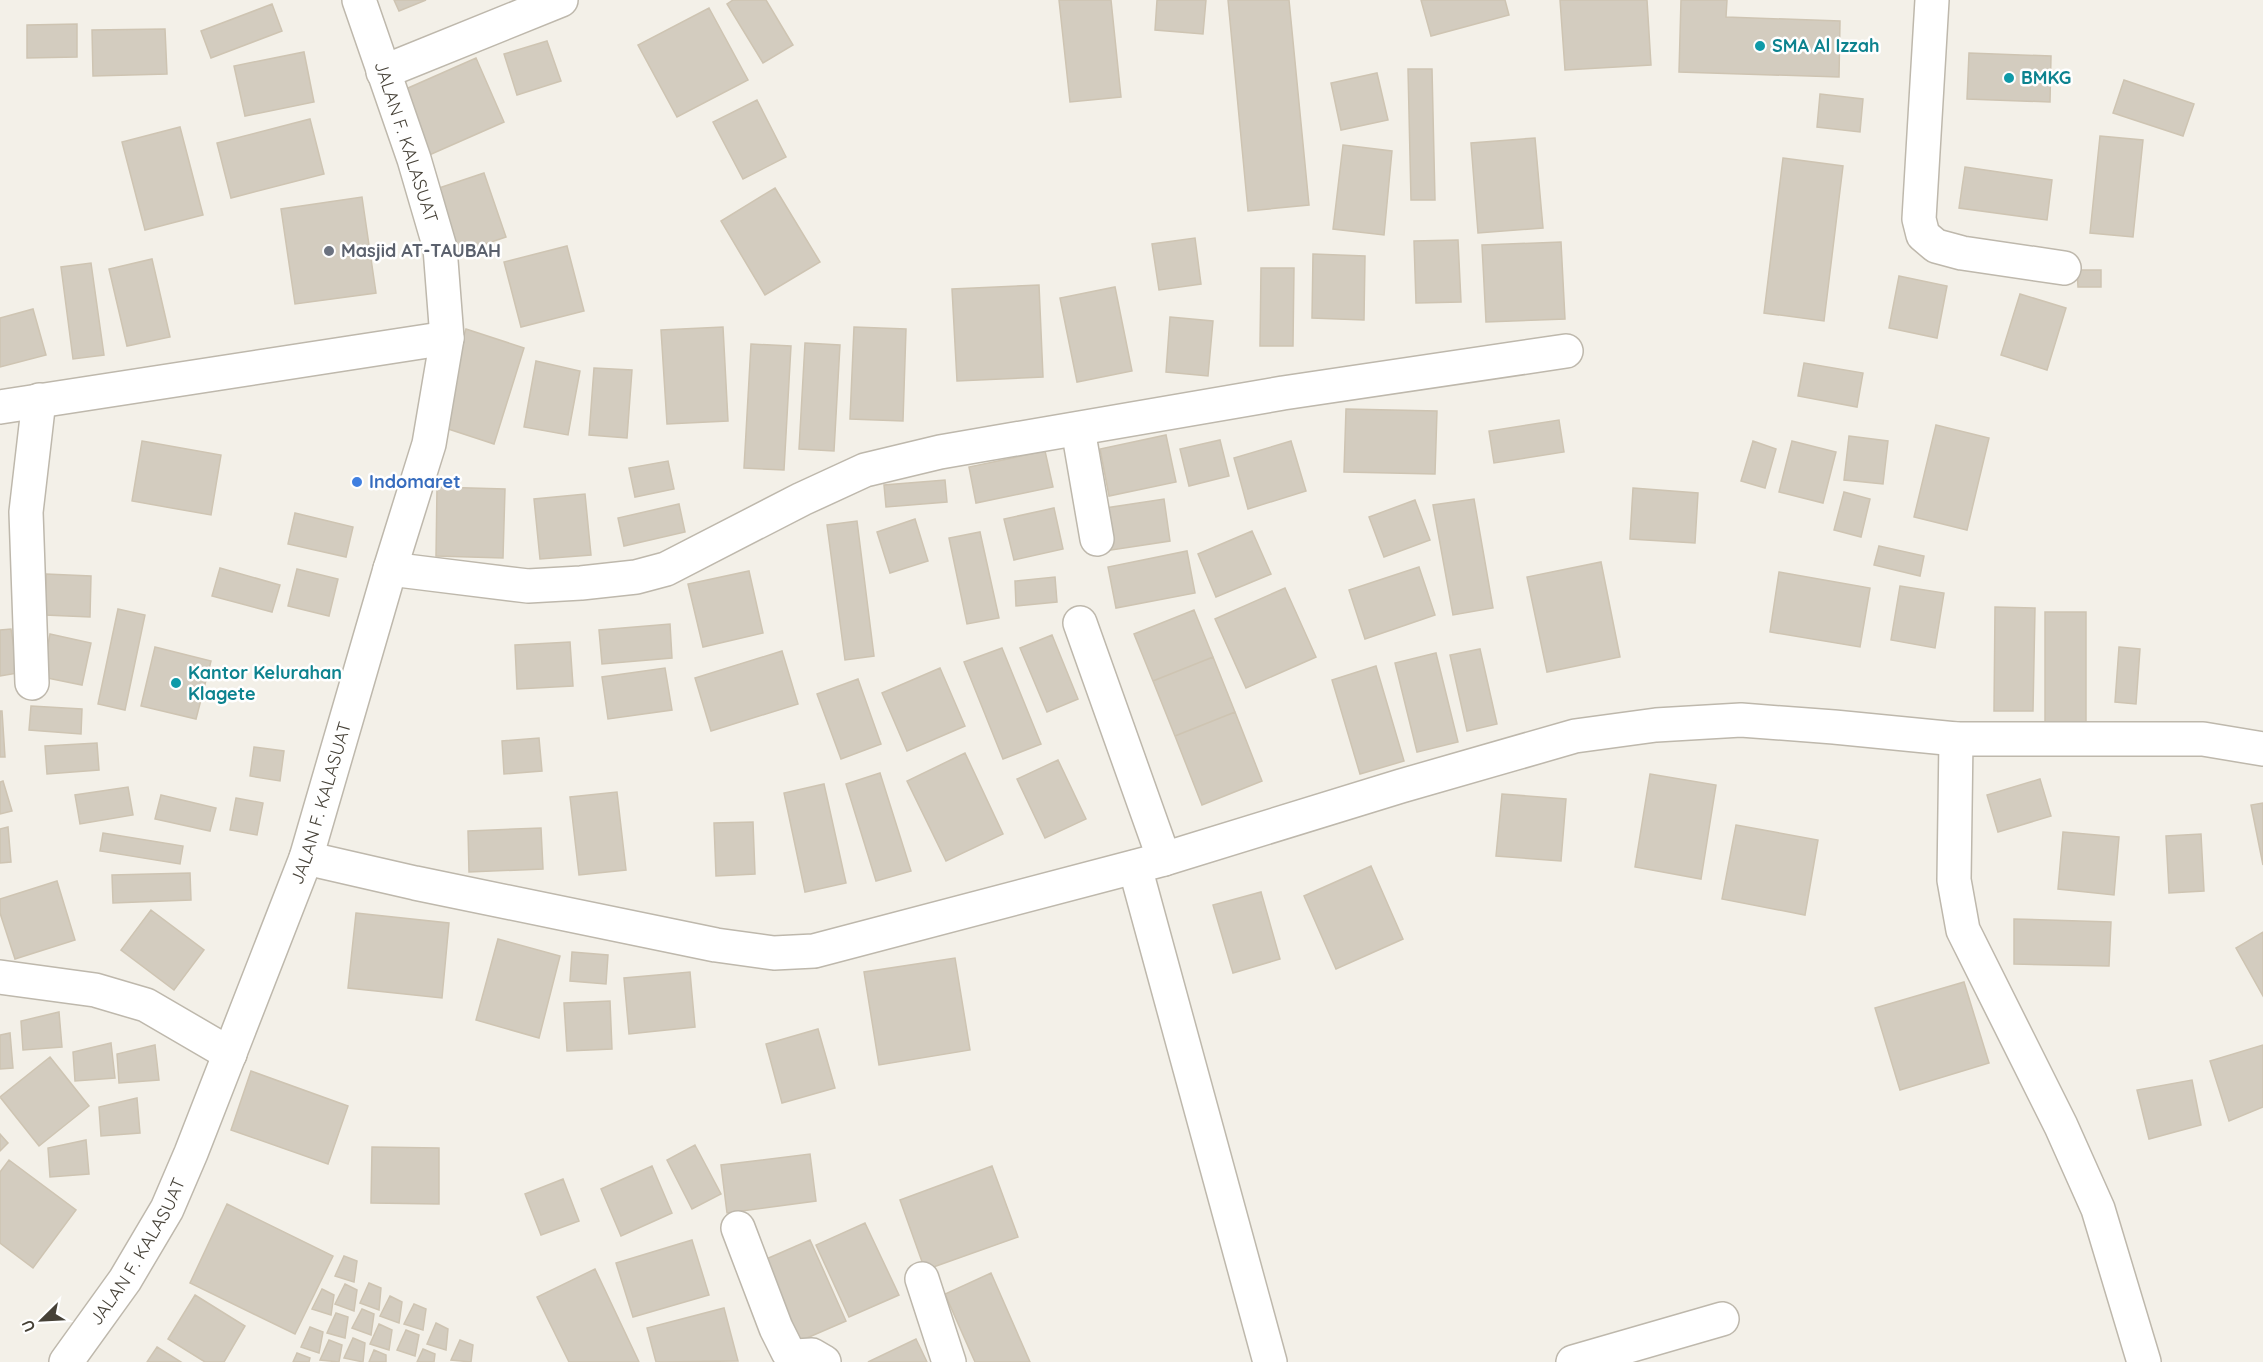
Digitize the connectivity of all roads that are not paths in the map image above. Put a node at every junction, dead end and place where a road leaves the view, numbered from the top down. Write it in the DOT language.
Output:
graph roads {
  1 [pos="359,0"];
  2 [pos="561,0"];
  3 [pos="1932,0"];
  4 [pos="383,72"];
  5 [pos="2064,268"];
  6 [pos="447,338"];
  7 [pos="1566,351"];
  8 [pos="39,400"];
  9 [pos="0,407"];
  10 [pos="1078,429"];
  11 [pos="1097,539"];
  12 [pos="390,569"];
  13 [pos="1080,623"];
  14 [pos="32,683"];
  15 [pos="1956,739"];
  16 [pos="2263,749"];
  17 [pos="306,858"];
  18 [pos="1150,863"];
  19 [pos="0,977"];
  20 [pos="230,1054"];
  21 [pos="738,1228"];
  22 [pos="922,1279"];
  23 [pos="1722,1319"];
  24 [pos="66,1362"];
  25 [pos="824,1362"];
  26 [pos="949,1362"];
  27 [pos="1270,1362"];
  28 [pos="1573,1362"];
  29 [pos="2144,1362"];
  1 -- 4 [label="street, JALAN F. KALASUAT"];
  2 -- 4 [label="street"];
  3 -- 5 [label="street"];
  4 -- 6 [label="street, JALAN F. KALASUAT"];
  6 -- 8 [label="street"];
  6 -- 12 [label="street, JALAN F. KALASUAT"];
  7 -- 10 [label="street"];
  8 -- 9 [label="street"];
  8 -- 14 [label="street"];
  10 -- 11 [label="street"];
  10 -- 12 [label="street"];
  12 -- 17 [label="street, JALAN F. KALASUAT"];
  13 -- 18 [label="street"];
  15 -- 16 [label="street"];
  15 -- 18 [label="street"];
  15 -- 29 [label="street"];
  17 -- 18 [label="street"];
  17 -- 20 [label="street, JALAN F. KALASUAT"];
  18 -- 27 [label="street"];
  19 -- 20 [label="street"];
  20 -- 24 [label="street, JALAN F. KALASUAT"];
  21 -- 25 [label="street"];
  22 -- 26 [label="street"];
  23 -- 28 [label="street"];
}
